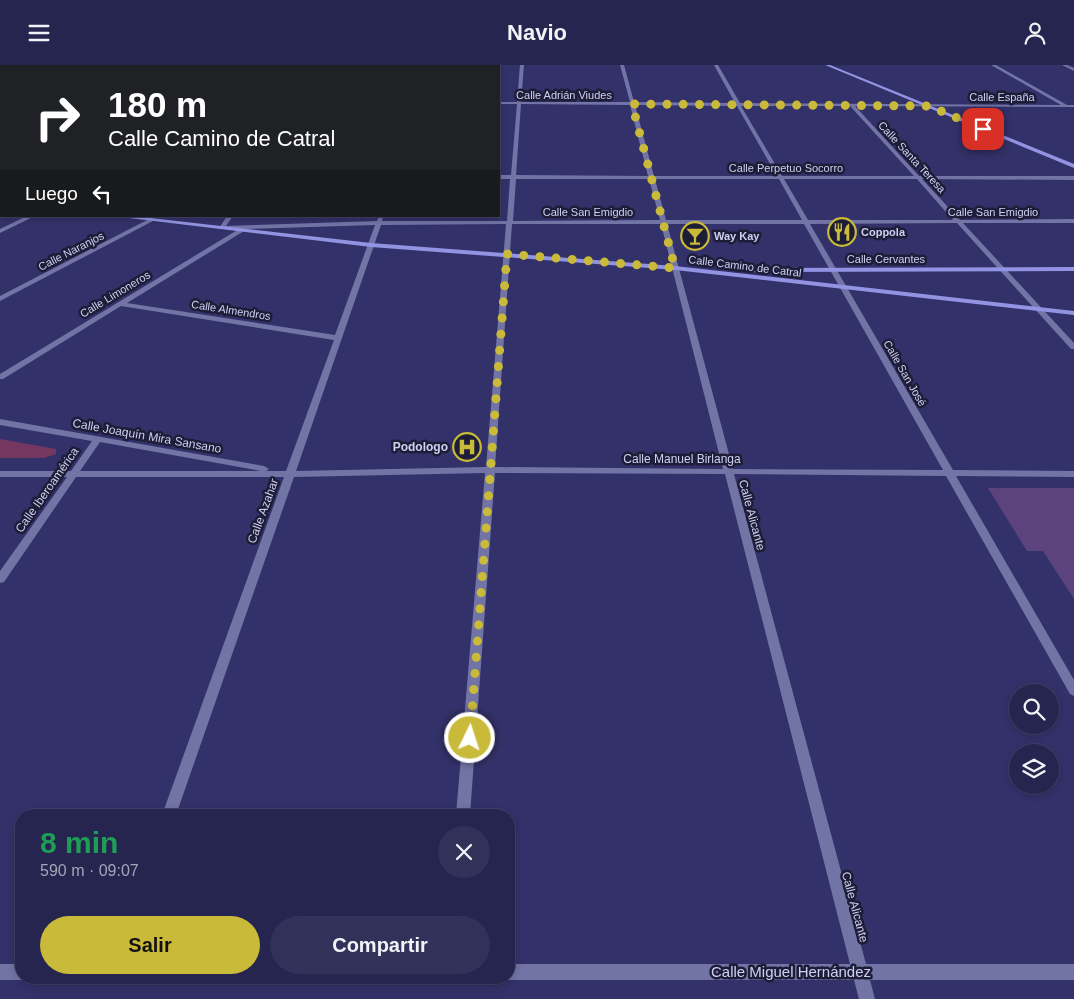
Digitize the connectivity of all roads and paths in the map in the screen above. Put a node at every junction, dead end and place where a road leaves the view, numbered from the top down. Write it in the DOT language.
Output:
graph roads {
  1 [pos="522,65"];
  2 [pos="622,65"];
  3 [pos="716,65"];
  4 [pos="827,65"];
  5 [pos="992,65"];
  6 [pos="1064,65"];
  7 [pos="1074,70"];
  8 [pos="500,103"];
  9 [pos="519,103"];
  10 [pos="632,104"];
  11 [pos="739,105"];
  12 [pos="851,105"];
  13 [pos="929,106"];
  14 [pos="1067,107"];
  15 [pos="1074,107"];
  16 [pos="1074,111"];
  17 [pos="1074,166"];
  18 [pos="500,177"];
  19 [pos="513,177"];
  20 [pos="651,177"];
  21 [pos="780,177"];
  22 [pos="918,178"];
  23 [pos="1074,178"];
  24 [pos="30,217"];
  25 [pos="125,217"];
  26 [pos="229,217"];
  27 [pos="151,220"];
  28 [pos="380,220"];
  29 [pos="1074,221"];
  30 [pos="663,222"];
  31 [pos="806,222"];
  32 [pos="958,222"];
  33 [pos="510,223"];
  34 [pos="222,228"];
  35 [pos="242,230"];
  36 [pos="0,231"];
  37 [pos="371,245"];
  38 [pos="507,254"];
  39 [pos="675,268"];
  40 [pos="1002,269"];
  41 [pos="1074,269"];
  42 [pos="697,270"];
  43 [pos="833,270"];
  44 [pos="843,288"];
  45 [pos="0,299"];
  46 [pos="120,304"];
  47 [pos="1039,309"];
  48 [pos="1074,313"];
  49 [pos="338,338"];
  50 [pos="1074,347"];
  51 [pos="0,377"];
  52 [pos="0,422"];
  53 [pos="97,440"];
  54 [pos="490,470"];
  55 [pos="728,472"];
  56 [pos="949,473"];
  57 [pos="0,474"];
  58 [pos="73,474"];
  59 [pos="290,474"];
  60 [pos="1074,474"];
  61 [pos="0,579"];
  62 [pos="1074,691"];
  63 [pos="171,809"];
  64 [pos="464,809"];
  65 [pos="859,971"];
  66 [pos="0,972"];
  67 [pos="15,972"];
  68 [pos="515,972"];
  69 [pos="1074,972"];
  70 [pos="866,999"];
  1 -- 9 [label="street"];
  2 -- 10 [label="street, Calle Alicante"];
  3 -- 11 [label="street, Calle San José"];
  4 -- 13 [label="street"];
  5 -- 14 [label="street"];
  6 -- 7 [label="street"];
  8 -- 9 [label="street, Calle Adrián Viudes"];
  9 -- 10 [label="street, Calle Adrián Viudes"];
  9 -- 19 [label="street"];
  10 -- 11 [label="street, Calle Adrián Viudes"];
  10 -- 20 [label="street, Calle Alicante"];
  11 -- 12 [label="street, Calle Adrián Viudes"];
  11 -- 21 [label="street, Calle San José"];
  12 -- 13 [label="street, Calle Adrián Viudes"];
  12 -- 22 [label="street, Calle Santa Teresa"];
  13 -- 14 [label="street, Calle España"];
  13 -- 17 [label="street"];
  14 -- 15 [label="street, Calle España"];
  14 -- 16 [label="street"];
  18 -- 19 [label="street, Calle Perpetuo Socorro"];
  19 -- 20 [label="street, Calle Perpetuo Socorro"];
  19 -- 33 [label="street"];
  20 -- 21 [label="street, Calle Perpetuo Socorro"];
  20 -- 30 [label="street, Calle Alicante"];
  21 -- 22 [label="street, Calle Perpetuo Socorro"];
  21 -- 31 [label="street, Calle San José"];
  22 -- 23 [label="street, Calle Perpetuo Socorro"];
  22 -- 32 [label="street, Calle Santa Teresa"];
  24 -- 36 [label="street"];
  25 -- 27 [label="street, Calle Camino de Catral"];
  26 -- 34 [label="street"];
  27 -- 34 [label="street, Calle Camino de Catral"];
  27 -- 45 [label="street, Calle Naranjos"];
  28 -- 33 [label="street, Calle San Emigdio"];
  28 -- 34 [label="street, Calle San Emigdio"];
  28 -- 37 [label="street, Calle Azahar"];
  29 -- 32 [label="street, Calle San Emigdio"];
  30 -- 31 [label="street, Calle San Emigdio"];
  30 -- 33 [label="street, Calle San Emigdio"];
  30 -- 39 [label="street, Calle Alicante"];
  31 -- 32 [label="street, Calle San Emigdio"];
  31 -- 43 [label="street, Calle San José"];
  32 -- 40 [label="street, Calle Santa Teresa"];
  33 -- 38 [label="street"];
  34 -- 35 [label="street, Calle Camino de Catral"];
  35 -- 37 [label="street, Calle Camino de Catral"];
  35 -- 46 [label="street, Calle Limoneros"];
  37 -- 38 [label="street, Calle Camino de Catral"];
  37 -- 49 [label="street, Calle Azahar"];
  38 -- 39 [label="street, Calle Camino de Catral"];
  38 -- 54 [label="street"];
  39 -- 42 [label="street, Calle Camino de Catral"];
  39 -- 55 [label="street, Calle Alicante"];
  40 -- 41 [label="street, Calle Cervantes"];
  40 -- 43 [label="street, Calle Cervantes"];
  40 -- 47 [label="street, Calle Santa Teresa"];
  42 -- 43 [label="street, Calle Cervantes"];
  42 -- 44 [label="street, Calle Camino de Catral"];
  43 -- 44 [label="street, Calle San José"];
  44 -- 47 [label="street, Calle Camino de Catral"];
  44 -- 56 [label="street, Calle San José"];
  46 -- 49 [label="street, Calle Almendros"];
  46 -- 51 [label="street, Calle Limoneros"];
  47 -- 48 [label="street, Calle Camino de Catral"];
  47 -- 50 [label="street, Calle Santa Teresa"];
  49 -- 59 [label="street, Calle Azahar"];
  52 -- 53 [label="street, Calle Joaquín Mira Sansano"];
  53 -- 58 [label="street, Calle Iberoamérica"];
  53 -- 59 [label="street, Calle Joaquín Mira Sansano"];
  54 -- 55 [label="street, Calle Manuel Birlanga"];
  54 -- 59 [label="street, Calle Manuel Birlanga"];
  54 -- 64 [label="street"];
  55 -- 56 [label="street, Calle Manuel Birlanga"];
  55 -- 65 [label="street, Calle Alicante"];
  56 -- 60 [label="street, Calle Manuel Birlanga"];
  56 -- 62 [label="street, Calle San José"];
  57 -- 58 [label="street"];
  58 -- 59 [label="street"];
  58 -- 61 [label="street, Calle Iberoamérica"];
  59 -- 63 [label="street, Calle Azahar"];
  65 -- 68 [label="street, Calle Miguel Hernández"];
  65 -- 69 [label="street, Calle Miguel Hernández"];
  65 -- 70 [label="street, Calle Alicante"];
  66 -- 67 [label="street"];
}
